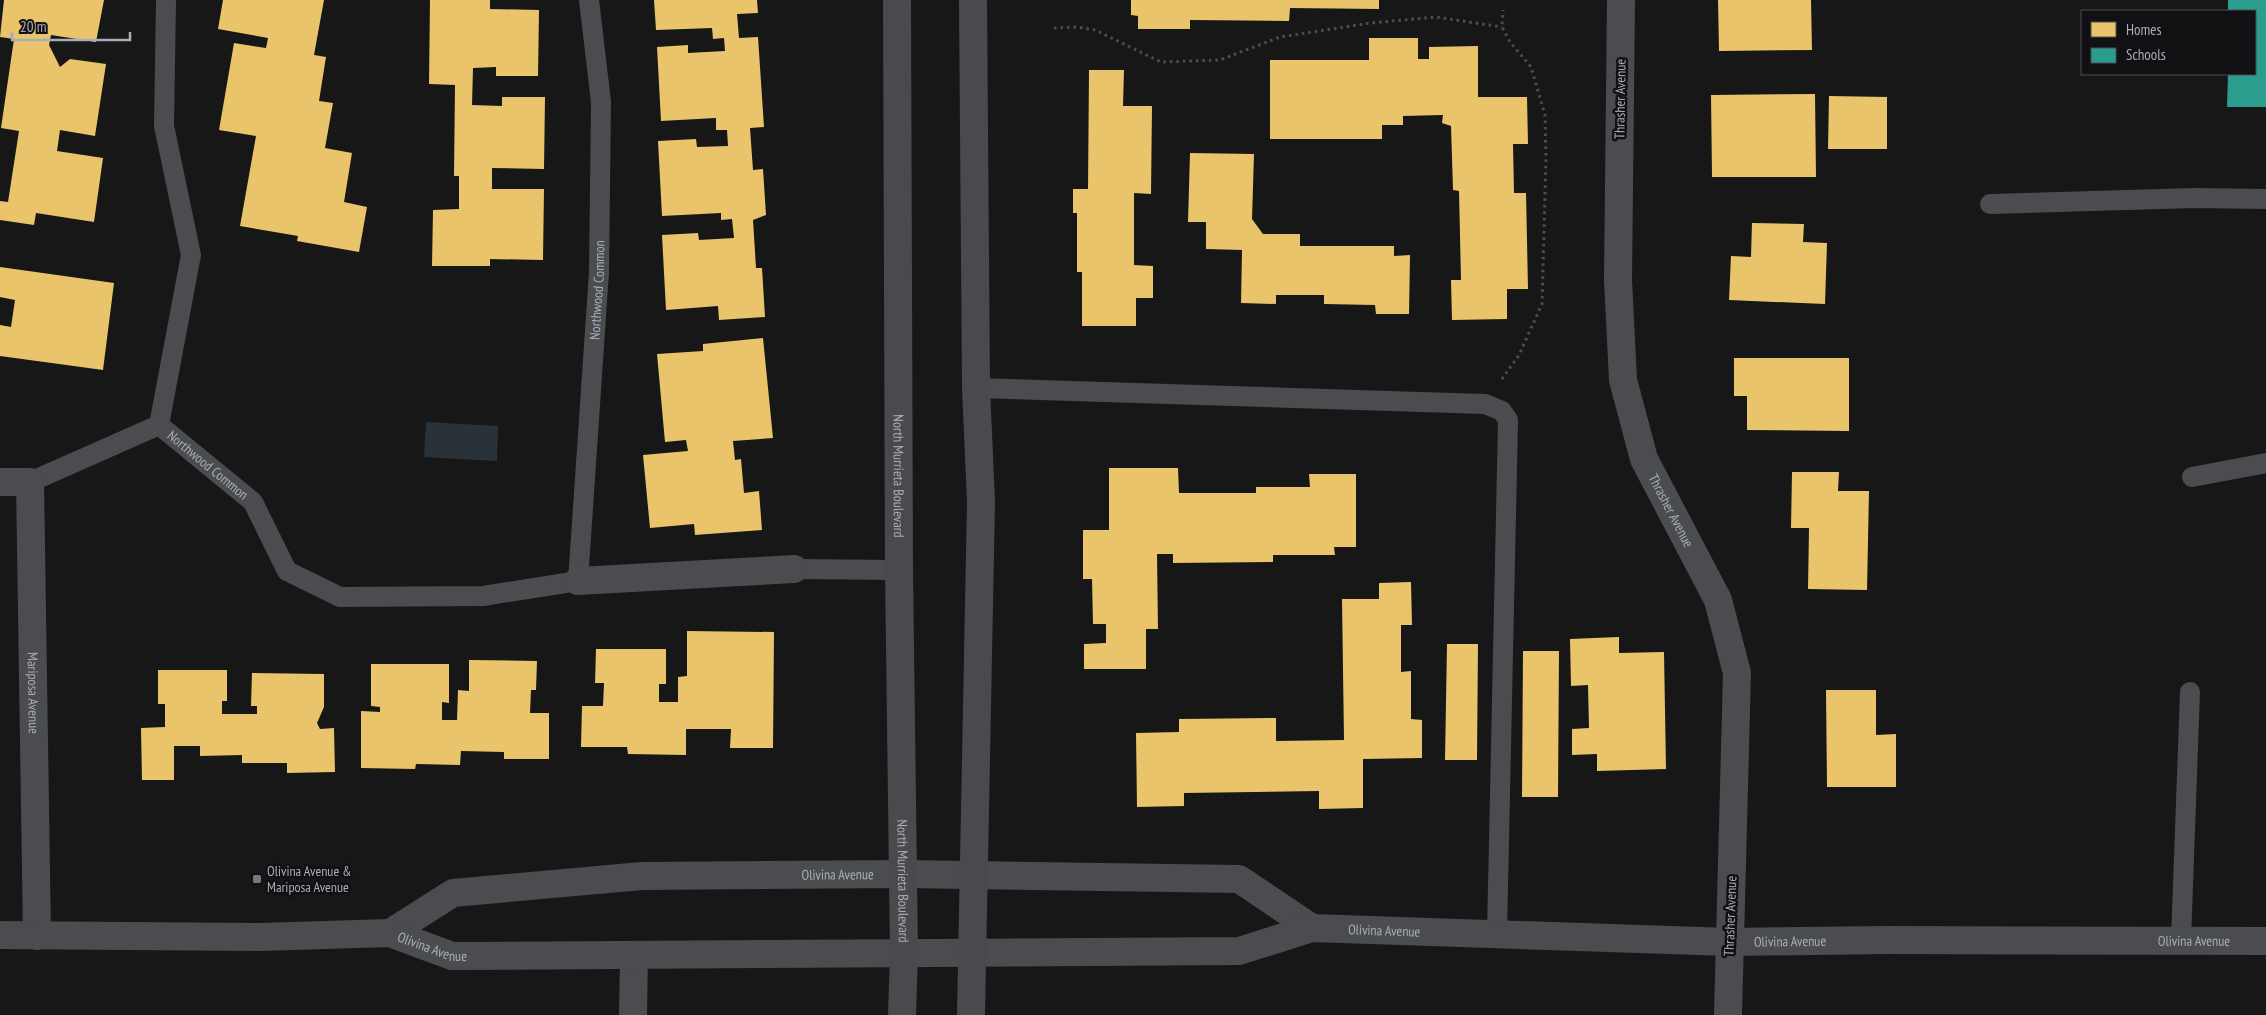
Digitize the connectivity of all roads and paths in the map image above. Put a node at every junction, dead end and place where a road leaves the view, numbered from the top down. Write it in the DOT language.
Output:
graph roads {
  1 [pos="166,0"];
  2 [pos="588,0"];
  3 [pos="897,0"];
  4 [pos="973,0"];
  5 [pos="1621,0"];
  6 [pos="1503,10"];
  7 [pos="1502,27"];
  8 [pos="1054,28"];
  9 [pos="2266,199"];
  10 [pos="1990,204"];
  11 [pos="976,388"];
  12 [pos="1485,404"];
  13 [pos="159,425"];
  14 [pos="2266,463"];
  15 [pos="2192,477"];
  16 [pos="0,482"];
  17 [pos="30,482"];
  18 [pos="794,569"];
  19 [pos="899,570"];
  20 [pos="578,582"];
  21 [pos="2190,692"];
  22 [pos="903,874"];
  23 [pos="974,875"];
  24 [pos="1312,928"];
  25 [pos="390,933"];
  26 [pos="1497,934"];
  27 [pos="0,935"];
  28 [pos="38,936"];
  29 [pos="2181,940"];
  30 [pos="2266,941"];
  31 [pos="1729,942"];
  32 [pos="973,952"];
  33 [pos="904,953"];
  34 [pos="634,956"];
  35 [pos="632,1015"];
  36 [pos="902,1015"];
  37 [pos="971,1015"];
  38 [pos="1728,1015"];
  1 -- 13 [label="lane, Northwood Common"];
  2 -- 20 [label="lane, Northwood Common"];
  3 -- 19 [label="main road, North Murrieta Boulevard"];
  4 -- 11 [label="main road"];
  5 -- 31 [label="street, Thrasher Avenue"];
  6 -- 7 [label="path"];
  7 -- 8 [label="path"];
  7 -- 12 [label="path"];
  9 -- 10 [label="lane"];
  11 -- 12 [label="lane"];
  11 -- 23 [label="main road"];
  12 -- 26 [label="lane"];
  13 -- 17 [label="lane"];
  13 -- 20 [label="lane, Northwood Common"];
  14 -- 15 [label="lane"];
  16 -- 17 [label="street"];
  17 -- 28 [label="street, Mariposa Avenue"];
  18 -- 19 [label="lane"];
  18 -- 20 [label="street, Northwood Common"];
  19 -- 22 [label="main road, North Murrieta Boulevard"];
  21 -- 29 [label="lane"];
  22 -- 23 [label="street, Olivina Avenue"];
  22 -- 25 [label="street, Olivina Avenue"];
  22 -- 33 [label="main road, North Murrieta Boulevard"];
  23 -- 24 [label="street, Olivina Avenue"];
  23 -- 32 [label="main road"];
  24 -- 26 [label="street, Olivina Avenue"];
  24 -- 32 [label="street, Olivina Avenue"];
  25 -- 28 [label="street, Olivina Avenue"];
  25 -- 34 [label="street, Olivina Avenue"];
  26 -- 31 [label="street, Olivina Avenue"];
  27 -- 28 [label="street, Olivina Avenue"];
  29 -- 30 [label="street, Olivina Avenue"];
  29 -- 31 [label="street, Olivina Avenue"];
  31 -- 38 [label="street, Thrasher Avenue"];
  32 -- 33 [label="street, Olivina Avenue"];
  32 -- 37 [label="main road"];
  33 -- 34 [label="street, Olivina Avenue"];
  33 -- 36 [label="main road, North Murrieta Boulevard"];
  34 -- 35 [label="street"];
}
